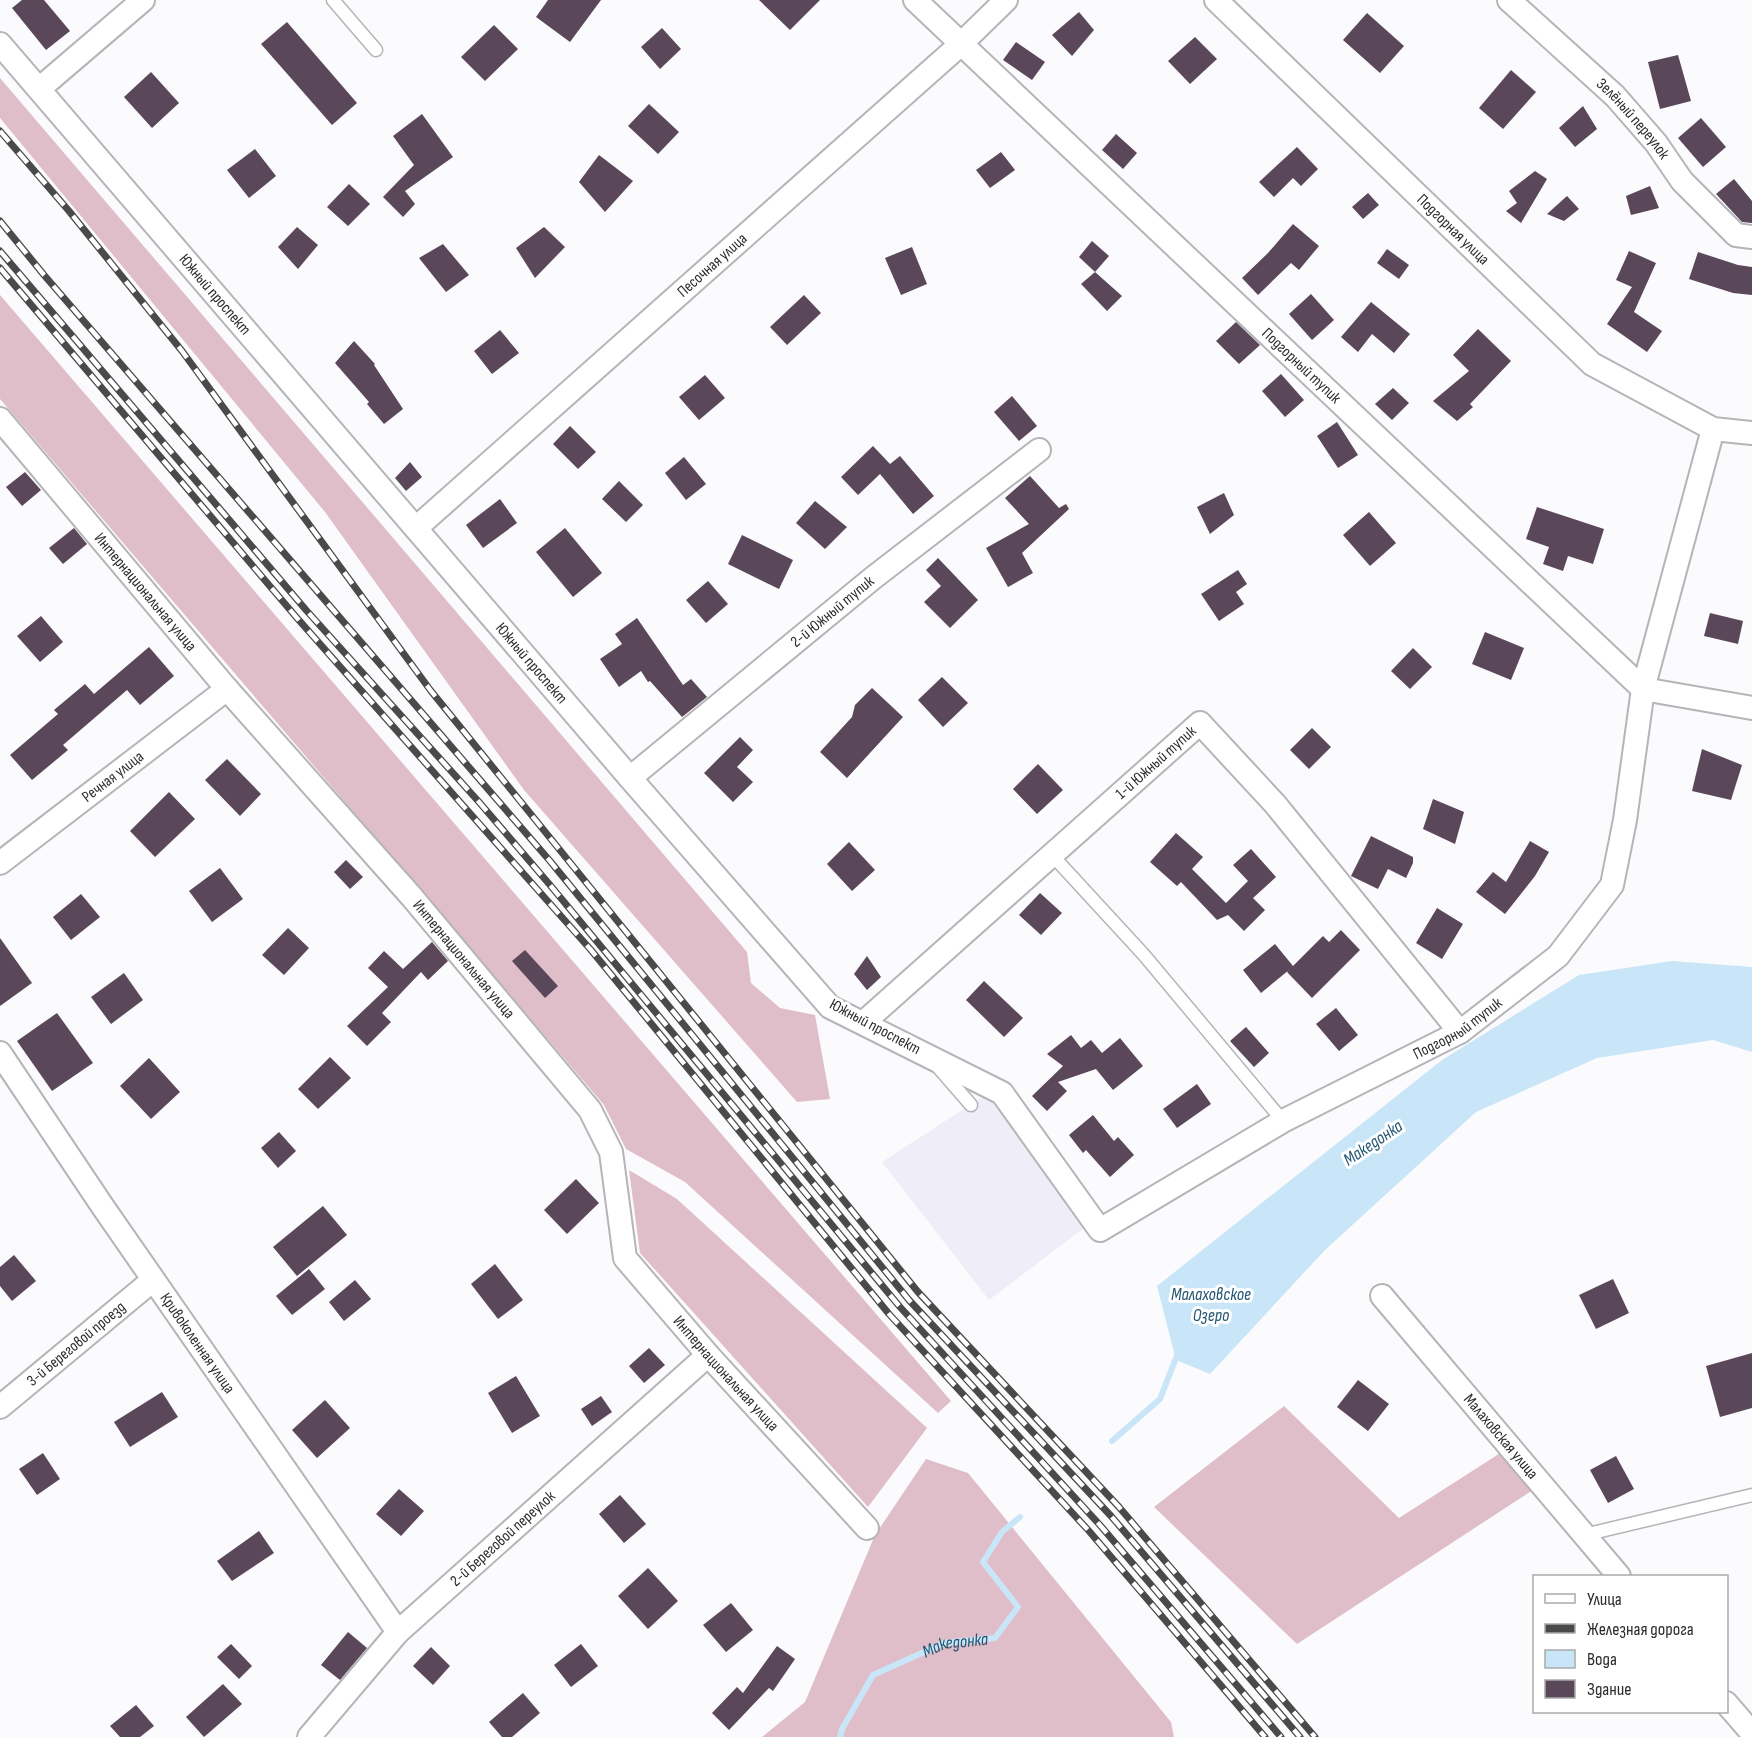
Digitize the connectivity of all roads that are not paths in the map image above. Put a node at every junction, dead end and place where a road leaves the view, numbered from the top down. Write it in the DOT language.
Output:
graph roads {
  1 [pos="143,0"];
  2 [pos="333,0"];
  3 [pos="915,0"];
  4 [pos="1006,0"];
  5 [pos="1216,0"];
  6 [pos="1509,0"];
  7 [pos="961,44"];
  8 [pos="0,45"];
  9 [pos="376,50"];
  10 [pos="39,89"];
  11 [pos="1752,237"];
  12 [pos="0,419"];
  13 [pos="1713,429"];
  14 [pos="1752,433"];
  15 [pos="1039,450"];
  16 [pos="417,528"];
  17 [pos="227,688"];
  18 [pos="1643,689"];
  19 [pos="1752,708"];
  20 [pos="630,778"];
  21 [pos="1052,855"];
  22 [pos="0,863"];
  23 [pos="863,1023"];
  24 [pos="1460,1032"];
  25 [pos="0,1053"];
  26 [pos="927,1055"];
  27 [pos="970,1105"];
  28 [pos="1283,1121"];
  29 [pos="1100,1230"];
  30 [pos="153,1280"];
  31 [pos="1382,1296"];
  32 [pos="708,1354"];
  33 [pos="0,1407"];
  34 [pos="1752,1495"];
  35 [pos="867,1528"];
  36 [pos="1584,1535"];
  37 [pos="1618,1575"];
  38 [pos="398,1632"];
  39 [pos="1728,1705"];
  40 [pos="1752,1733"];
  41 [pos="309,1737"];
  1 -- 10 [label="street"];
  2 -- 9 [label="lane"];
  3 -- 7 [label="street, Подгорный тупик"];
  4 -- 7 [label="street, Песочная улица"];
  5 -- 13 [label="street, Подгорная улица"];
  6 -- 11 [label="street, Зелёный переулок"];
  7 -- 16 [label="street, Песочная улица"];
  7 -- 18 [label="street, Подгорный тупик"];
  8 -- 10 [label="street, Южный проспект"];
  10 -- 16 [label="street, Южный проспект"];
  12 -- 17 [label="street, Интернациональная улица"];
  13 -- 14 [label="street"];
  13 -- 18 [label="street, Подгорный тупик"];
  15 -- 20 [label="street, 2-й Южный тупик"];
  16 -- 20 [label="street, Южный проспект"];
  17 -- 22 [label="street, Речная улица"];
  17 -- 32 [label="street, Интернациональная улица"];
  18 -- 19 [label="street"];
  18 -- 24 [label="street, Подгорный тупик"];
  20 -- 23 [label="street, Южный проспект"];
  21 -- 23 [label="street, 1-й Южный тупик"];
  21 -- 24 [label="street, 1-й Южный тупик"];
  21 -- 28 [label="lane"];
  23 -- 26 [label="street, Южный проспект"];
  24 -- 28 [label="street, Подгорный тупик"];
  25 -- 30 [label="street, Кривоколенная улица"];
  26 -- 27 [label="lane"];
  26 -- 29 [label="street, Южный проспект"];
  28 -- 29 [label="street, Подгорный тупик"];
  30 -- 33 [label="street, 3-й Береговой проезд"];
  30 -- 38 [label="street, Кривоколенная улица"];
  31 -- 36 [label="street, Малаховская улица"];
  32 -- 35 [label="street, Интернациональная улица"];
  32 -- 38 [label="street, 2-й Береговой переулок"];
  34 -- 36 [label="lane"];
  36 -- 37 [label="street, Малаховская улица"];
  38 -- 41 [label="street, 2-й Береговой переулок"];
  39 -- 40 [label="street"];
}
